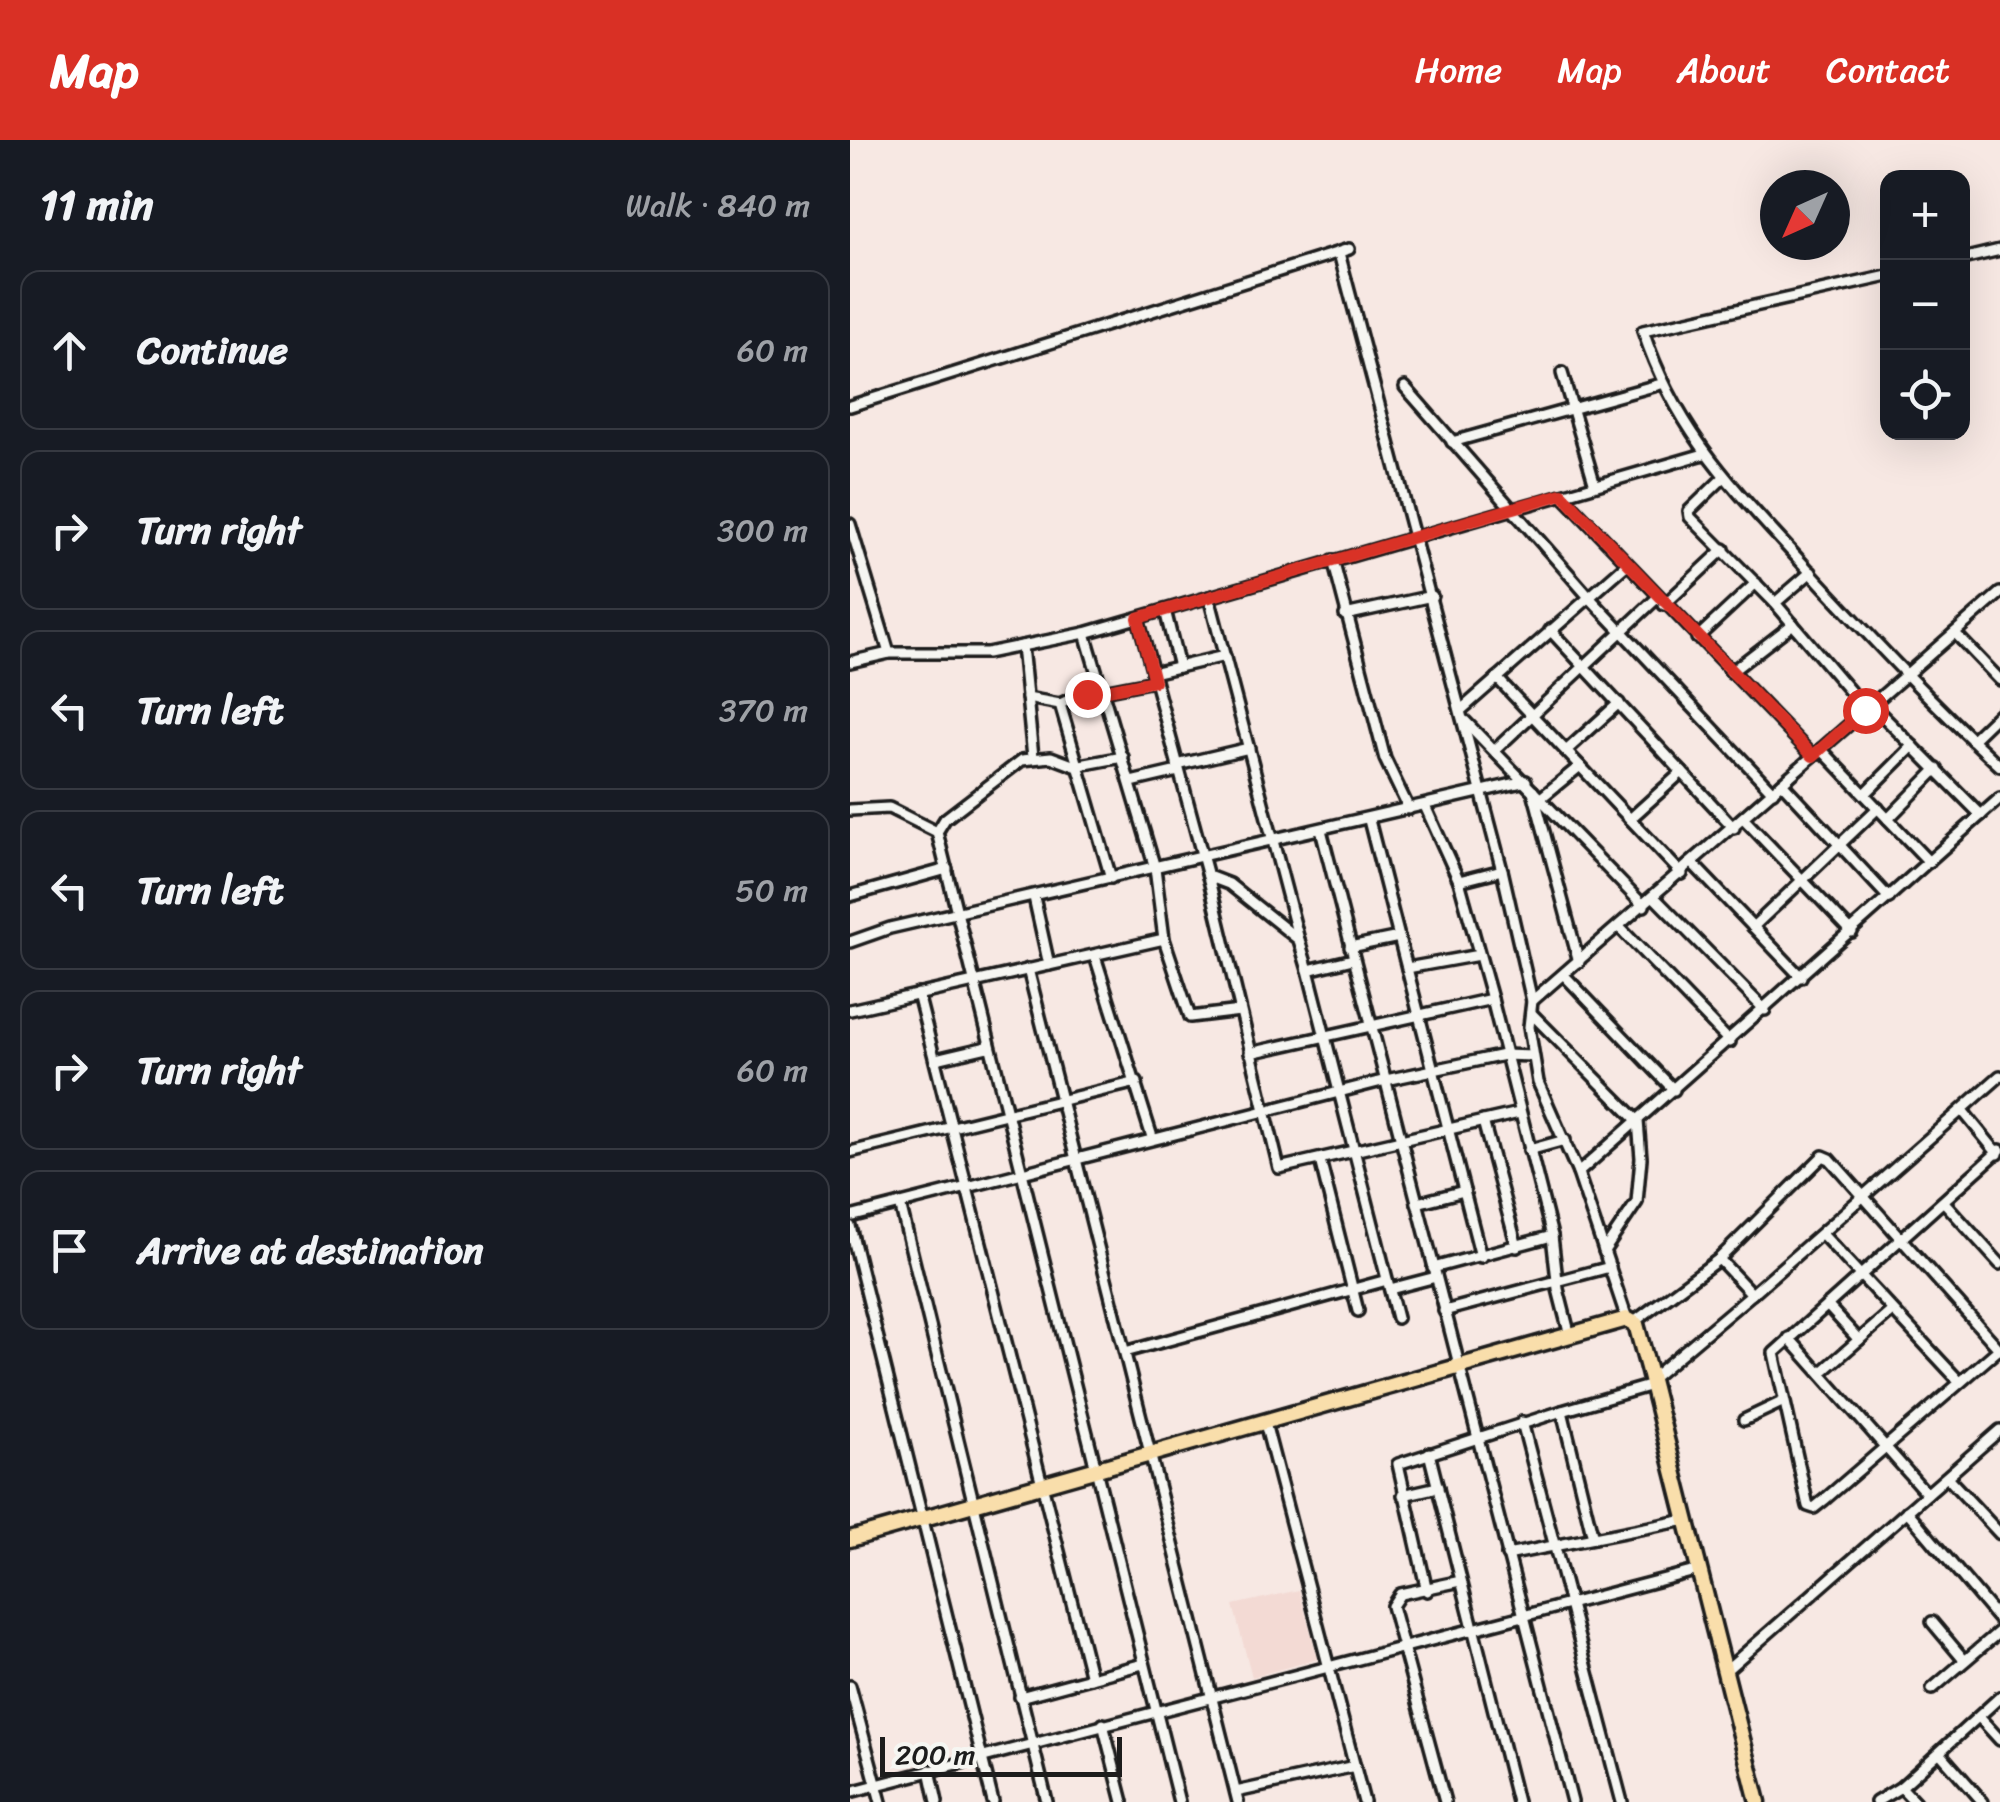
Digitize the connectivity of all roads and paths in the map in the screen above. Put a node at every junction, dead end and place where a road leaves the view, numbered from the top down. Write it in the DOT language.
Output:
graph roads {
  1 [pos="2000,250"];
  2 [pos="1970,257"];
  3 [pos="1880,278"];
  4 [pos="1562,373"];
  5 [pos="1661,384"];
  6 [pos="1405,387"];
  7 [pos="850,406"];
  8 [pos="1572,406"];
  9 [pos="1452,442"];
  10 [pos="1704,454"];
  11 [pos="1724,477"];
  12 [pos="1595,485"];
  13 [pos="1562,494"];
  14 [pos="1509,510"];
  15 [pos="850,524"];
  16 [pos="1414,536"];
  17 [pos="1724,549"];
  18 [pos="1333,560"];
  19 [pos="1626,565"];
  20 [pos="1811,572"];
  21 [pos="1756,583"];
  22 [pos="2000,593"];
  23 [pos="1432,596"];
  24 [pos="1209,597"];
  25 [pos="1588,598"];
  26 [pos="1661,602"];
  27 [pos="1775,603"];
  28 [pos="1165,610"];
  29 [pos="1345,615"];
  30 [pos="1138,618"];
  31 [pos="1793,624"];
  32 [pos="1550,630"];
  33 [pos="1623,632"];
  34 [pos="1955,633"];
  35 [pos="1085,634"];
  36 [pos="1697,638"];
  37 [pos="1022,646"];
  38 [pos="889,653"];
  39 [pos="1225,656"];
  40 [pos="850,662"];
  41 [pos="1179,667"];
  42 [pos="1586,668"];
  43 [pos="1730,672"];
  44 [pos="1153,677"];
  45 [pos="1906,677"];
  46 [pos="1497,678"];
  47 [pos="2000,680"];
  48 [pos="1104,690"];
  49 [pos="1027,698"];
  50 [pos="1619,703"];
  51 [pos="1060,704"];
  52 [pos="1868,707"];
  53 [pos="2000,713"];
  54 [pos="1534,714"];
  55 [pos="1463,715"];
  56 [pos="1972,740"];
  57 [pos="1913,746"];
  58 [pos="1248,748"];
  59 [pos="1494,750"];
  60 [pos="1567,750"];
  61 [pos="1817,753"];
  62 [pos="1032,757"];
  63 [pos="1123,757"];
  64 [pos="1076,766"];
  65 [pos="1580,766"];
  66 [pos="2000,766"];
  67 [pos="1178,768"];
  68 [pos="1937,769"];
  69 [pos="1682,772"];
  70 [pos="1131,782"];
  71 [pos="1529,784"];
  72 [pos="1782,784"];
  73 [pos="1482,792"];
  74 [pos="1773,792"];
  75 [pos="1865,794"];
  76 [pos="1542,798"];
  77 [pos="2000,798"];
  78 [pos="1425,806"];
  79 [pos="1878,808"];
  80 [pos="1410,809"];
  81 [pos="850,810"];
  82 [pos="1982,814"];
  83 [pos="1630,819"];
  84 [pos="1744,819"];
  85 [pos="1888,819"];
  86 [pos="1369,820"];
  87 [pos="1734,828"];
  88 [pos="1322,830"];
  89 [pos="936,832"];
  90 [pos="1273,841"];
  91 [pos="1839,844"];
  92 [pos="1203,858"];
  93 [pos="1929,862"];
  94 [pos="1693,864"];
  95 [pos="1155,868"];
  96 [pos="947,869"];
  97 [pos="1502,870"];
  98 [pos="1682,874"];
  99 [pos="1208,876"];
  100 [pos="1112,878"];
  101 [pos="1801,879"];
  102 [pos="1458,881"];
  103 [pos="850,896"];
  104 [pos="1034,897"];
  105 [pos="1654,897"];
  106 [pos="1888,898"];
  107 [pos="1644,906"];
  108 [pos="957,915"];
  109 [pos="1618,927"];
  110 [pos="1753,927"];
  111 [pos="1852,932"];
  112 [pos="1400,936"];
  113 [pos="1164,939"];
  114 [pos="1299,940"];
  115 [pos="850,942"];
  116 [pos="1350,947"];
  117 [pos="1479,955"];
  118 [pos="1095,956"];
  119 [pos="1352,959"];
  120 [pos="1578,962"];
  121 [pos="1049,965"];
  122 [pos="1408,968"];
  123 [pos="1028,969"];
  124 [pos="1308,970"];
  125 [pos="1564,975"];
  126 [pos="1802,977"];
  127 [pos="973,980"];
  128 [pos="918,994"];
  129 [pos="1492,998"];
  130 [pos="1532,1001"];
  131 [pos="850,1010"];
  132 [pos="1240,1010"];
  133 [pos="1766,1010"];
  134 [pos="1422,1012"];
  135 [pos="1531,1013"];
  136 [pos="1369,1024"];
  137 [pos="1322,1035"];
  138 [pos="1730,1042"];
  139 [pos="987,1047"];
  140 [pos="1250,1053"];
  141 [pos="1504,1055"];
  142 [pos="1532,1056"];
  143 [pos="936,1059"];
  144 [pos="1436,1069"];
  145 [pos="2000,1077"];
  146 [pos="1386,1080"];
  147 [pos="1137,1082"];
  148 [pos="1674,1090"];
  149 [pos="1338,1092"];
  150 [pos="1061,1099"];
  151 [pos="1264,1110"];
  152 [pos="1962,1110"];
  153 [pos="1519,1114"];
  154 [pos="1005,1116"];
  155 [pos="1483,1121"];
  156 [pos="1638,1121"];
  157 [pos="953,1126"];
  158 [pos="1450,1129"];
  159 [pos="1152,1138"];
  160 [pos="1565,1140"];
  161 [pos="1402,1141"];
  162 [pos="1529,1150"];
  163 [pos="850,1152"];
  164 [pos="1354,1152"];
  165 [pos="1999,1153"];
  166 [pos="1076,1158"];
  167 [pos="1320,1160"];
  168 [pos="1020,1172"];
  169 [pos="1578,1173"];
  170 [pos="969,1186"];
  171 [pos="1464,1191"];
  172 [pos="1865,1198"];
  173 [pos="1944,1202"];
  174 [pos="1417,1203"];
  175 [pos="900,1204"];
  176 [pos="850,1217"];
  177 [pos="850,1226"];
  178 [pos="1823,1235"];
  179 [pos="1552,1236"];
  180 [pos="1901,1239"];
  181 [pos="1517,1247"];
  182 [pos="1604,1250"];
  183 [pos="1481,1256"];
  184 [pos="1719,1259"];
  185 [pos="2000,1264"];
  186 [pos="1610,1266"];
  187 [pos="1435,1273"];
  188 [pos="1859,1276"];
  189 [pos="1558,1282"];
  190 [pos="1388,1284"];
  191 [pos="1352,1288"];
  192 [pos="1752,1294"];
  193 [pos="1827,1304"];
  194 [pos="1358,1310"];
  195 [pos="1444,1311"];
  196 [pos="1892,1311"];
  197 [pos="1398,1318"];
  198 [pos="1631,1320"];
  199 [pos="1570,1336"];
  200 [pos="1789,1338"];
  201 [pos="1860,1340"];
  202 [pos="1999,1349"];
  203 [pos="1125,1352"];
  204 [pos="1458,1367"];
  205 [pos="1821,1373"];
  206 [pos="1652,1382"];
  207 [pos="1960,1382"];
  208 [pos="1782,1402"];
  209 [pos="1562,1412"];
  210 [pos="1744,1420"];
  211 [pos="1522,1422"];
  212 [pos="1264,1423"];
  213 [pos="2000,1431"];
  214 [pos="1476,1437"];
  215 [pos="1885,1447"];
  216 [pos="1150,1453"];
  217 [pos="1429,1453"];
  218 [pos="1093,1470"];
  219 [pos="1947,1477"];
  220 [pos="1039,1485"];
  221 [pos="1438,1486"];
  222 [pos="1403,1494"];
  223 [pos="1927,1494"];
  224 [pos="976,1503"];
  225 [pos="1907,1511"];
  226 [pos="920,1519"];
  227 [pos="1686,1520"];
  228 [pos="2000,1534"];
  229 [pos="1593,1538"];
  230 [pos="850,1540"];
  231 [pos="1554,1546"];
  232 [pos="1506,1555"];
  233 [pos="1698,1570"];
  234 [pos="1461,1580"];
  235 [pos="1427,1591"];
  236 [pos="1569,1605"];
  237 [pos="1522,1616"];
  238 [pos="2000,1620"];
  239 [pos="1932,1622"];
  240 [pos="1474,1630"];
  241 [pos="2000,1631"];
  242 [pos="1405,1648"];
  243 [pos="1964,1660"];
  244 [pos="1143,1664"];
  245 [pos="1329,1668"];
  246 [pos="1723,1673"];
  247 [pos="1090,1678"];
  248 [pos="850,1686"];
  249 [pos="1932,1689"];
  250 [pos="1020,1697"];
  251 [pos="1212,1697"];
  252 [pos="2000,1697"];
  253 [pos="1155,1710"];
  254 [pos="1979,1717"];
  255 [pos="1104,1724"];
  256 [pos="2000,1740"];
  257 [pos="1030,1743"];
  258 [pos="1940,1753"];
  259 [pos="982,1756"];
  260 [pos="1354,1766"];
  261 [pos="930,1770"];
  262 [pos="876,1784"];
  263 [pos="1901,1786"];
  264 [pos="850,1792"];
  265 [pos="1237,1797"];
  266 [pos="880,1802"];
  267 [pos="937,1802"];
  268 [pos="993,1802"];
  269 [pos="1047,1802"];
  270 [pos="1122,1802"];
  271 [pos="1179,1802"];
  272 [pos="1364,1802"];
  273 [pos="1445,1802"];
  274 [pos="1517,1802"];
  275 [pos="1572,1802"];
  276 [pos="1622,1802"];
  277 [pos="1758,1802"];
  278 [pos="1876,1802"];
  279 [pos="1915,1802"];
  280 [pos="1983,1802"];
  1 -- 2 [label="street"];
  3 -- 5 [label="street"];
  4 -- 8 [label="street"];
  5 -- 8 [label="street"];
  5 -- 10 [label="street"];
  6 -- 9 [label="street"];
  7 -- 16 [label="street"];
  8 -- 9 [label="street"];
  8 -- 12 [label="street"];
  9 -- 14 [label="street"];
  10 -- 11 [label="street"];
  10 -- 12 [label="street"];
  11 -- 17 [label="street"];
  11 -- 20 [label="street"];
  12 -- 13 [label="street"];
  13 -- 14 [label="street"];
  13 -- 19 [label="street"];
  14 -- 16 [label="street"];
  14 -- 25 [label="street"];
  15 -- 38 [label="street"];
  16 -- 18 [label="street"];
  16 -- 23 [label="street"];
  17 -- 21 [label="street"];
  17 -- 26 [label="street"];
  18 -- 24 [label="street"];
  18 -- 29 [label="street"];
  19 -- 25 [label="street"];
  19 -- 26 [label="street"];
  20 -- 27 [label="street"];
  20 -- 45 [label="street"];
  21 -- 27 [label="street"];
  21 -- 36 [label="street"];
  22 -- 34 [label="street"];
  23 -- 29 [label="street"];
  23 -- 55 [label="street"];
  24 -- 28 [label="street"];
  24 -- 39 [label="street"];
  25 -- 32 [label="street"];
  25 -- 33 [label="street"];
  26 -- 33 [label="street"];
  26 -- 36 [label="street"];
  27 -- 31 [label="street"];
  28 -- 30 [label="street"];
  28 -- 41 [label="street"];
  29 -- 80 [label="street"];
  30 -- 35 [label="street"];
  30 -- 44 [label="street"];
  31 -- 43 [label="street"];
  31 -- 52 [label="street"];
  32 -- 42 [label="street"];
  32 -- 46 [label="street"];
  33 -- 42 [label="street"];
  33 -- 74 [label="street"];
  34 -- 45 [label="street"];
  34 -- 47 [label="street"];
  35 -- 37 [label="street"];
  35 -- 48 [label="street"];
  36 -- 43 [label="street"];
  37 -- 38 [label="street"];
  37 -- 49 [label="street"];
  38 -- 40 [label="street"];
  39 -- 41 [label="street"];
  39 -- 58 [label="street"];
  41 -- 44 [label="street"];
  42 -- 50 [label="street"];
  42 -- 54 [label="street"];
  43 -- 61 [label="street"];
  44 -- 48 [label="street"];
  44 -- 67 [label="street"];
  45 -- 52 [label="street"];
  45 -- 56 [label="street"];
  46 -- 54 [label="street"];
  46 -- 55 [label="street"];
  48 -- 51 [label="street"];
  48 -- 63 [label="street"];
  49 -- 51 [label="street"];
  49 -- 62 [label="street"];
  50 -- 60 [label="street"];
  50 -- 69 [label="street"];
  51 -- 64 [label="street"];
  52 -- 57 [label="street"];
  52 -- 61 [label="street"];
  53 -- 56 [label="street"];
  54 -- 59 [label="street"];
  54 -- 60 [label="street"];
  55 -- 59 [label="street"];
  55 -- 73 [label="street"];
  56 -- 66 [label="street"];
  57 -- 68 [label="street"];
  57 -- 75 [label="street"];
  58 -- 67 [label="street"];
  58 -- 90 [label="street"];
  59 -- 71 [label="street"];
  60 -- 65 [label="street"];
  61 -- 72 [label="street"];
  61 -- 75 [label="street"];
  62 -- 64 [label="street"];
  62 -- 89 [label="street"];
  63 -- 64 [label="street"];
  63 -- 70 [label="street"];
  64 -- 100 [label="street"];
  65 -- 76 [label="street"];
  65 -- 83 [label="street"];
  67 -- 70 [label="street"];
  67 -- 92 [label="street"];
  68 -- 82 [label="street"];
  68 -- 85 [label="street"];
  69 -- 83 [label="street"];
  69 -- 87 [label="street"];
  70 -- 95 [label="street"];
  71 -- 73 [label="street"];
  71 -- 76 [label="street"];
  71 -- 120 [label="street"];
  72 -- 74 [label="street"];
  72 -- 91 [label="street"];
  73 -- 78 [label="street"];
  73 -- 97 [label="street"];
  74 -- 84 [label="street"];
  75 -- 79 [label="street"];
  76 -- 107 [label="street"];
  77 -- 82 [label="street"];
  78 -- 80 [label="street"];
  78 -- 102 [label="street"];
  79 -- 85 [label="street"];
  79 -- 91 [label="street"];
  80 -- 86 [label="street"];
  81 -- 89 [label="street"];
  82 -- 93 [label="street"];
  83 -- 98 [label="street"];
  84 -- 87 [label="street"];
  84 -- 101 [label="street"];
  85 -- 93 [label="street"];
  86 -- 88 [label="street"];
  86 -- 112 [label="street"];
  87 -- 94 [label="street"];
  88 -- 90 [label="street"];
  88 -- 116 [label="street"];
  89 -- 96 [label="street"];
  90 -- 92 [label="street"];
  90 -- 114 [label="street"];
  91 -- 101 [label="street"];
  91 -- 106 [label="street"];
  92 -- 95 [label="street"];
  92 -- 99 [label="street"];
  93 -- 106 [label="street"];
  94 -- 98 [label="street"];
  94 -- 110 [label="street"];
  95 -- 100 [label="street"];
  95 -- 113 [label="street"];
  96 -- 103 [label="street"];
  96 -- 108 [label="street"];
  97 -- 102 [label="street"];
  97 -- 130 [label="street"];
  98 -- 105 [label="street"];
  99 -- 114 [label="street"];
  99 -- 132 [label="street"];
  100 -- 104 [label="street"];
  101 -- 110 [label="street"];
  101 -- 111 [label="street"];
  102 -- 117 [label="street"];
  104 -- 108 [label="street"];
  104 -- 121 [label="street"];
  105 -- 107 [label="street"];
  105 -- 133 [label="street"];
  106 -- 111 [label="street"];
  107 -- 109 [label="street"];
  108 -- 115 [label="street"];
  108 -- 127 [label="street"];
  109 -- 120 [label="street"];
  109 -- 138 [label="street"];
  110 -- 126 [label="street"];
  111 -- 126 [label="street"];
  112 -- 116 [label="street"];
  112 -- 122 [label="street"];
  113 -- 118 [label="street"];
  113 -- 132 [label="street"];
  114 -- 124 [label="street"];
  116 -- 119 [label="street"];
  117 -- 122 [label="street"];
  117 -- 129 [label="street"];
  118 -- 121 [label="street"];
  118 -- 147 [label="street"];
  119 -- 124 [label="street"];
  119 -- 136 [label="street"];
  120 -- 125 [label="street"];
  121 -- 123 [label="street"];
  122 -- 134 [label="street"];
  123 -- 127 [label="street"];
  123 -- 150 [label="street"];
  124 -- 137 [label="street"];
  125 -- 130 [label="street"];
  125 -- 148 [label="street"];
  126 -- 133 [label="street"];
  127 -- 128 [label="street"];
  127 -- 139 [label="street"];
  128 -- 131 [label="street"];
  128 -- 143 [label="street"];
  129 -- 134 [label="street"];
  129 -- 141 [label="street"];
  130 -- 135 [label="street"];
  132 -- 140 [label="street"];
  133 -- 138 [label="street"];
  134 -- 136 [label="street"];
  134 -- 144 [label="street"];
  135 -- 142 [label="street"];
  135 -- 156 [label="street"];
  136 -- 137 [label="street"];
  136 -- 146 [label="street"];
  137 -- 140 [label="street"];
  137 -- 149 [label="street"];
  138 -- 148 [label="street"];
  139 -- 143 [label="street"];
  139 -- 154 [label="street"];
  140 -- 151 [label="street"];
  141 -- 142 [label="street"];
  141 -- 144 [label="street"];
  141 -- 153 [label="street"];
  142 -- 160 [label="street"];
  143 -- 157 [label="street"];
  144 -- 146 [label="street"];
  144 -- 158 [label="street"];
  145 -- 152 [label="street"];
  146 -- 149 [label="street"];
  146 -- 161 [label="street"];
  147 -- 150 [label="street"];
  147 -- 159 [label="street"];
  148 -- 156 [label="street"];
  149 -- 151 [label="street"];
  149 -- 164 [label="street"];
  150 -- 154 [label="street"];
  150 -- 166 [label="street"];
  151 -- 159 [label="street"];
  151 -- 167 [label="street"];
  152 -- 165 [label="street"];
  152 -- 172 [label="street"];
  153 -- 155 [label="street"];
  153 -- 162 [label="street"];
  154 -- 157 [label="street"];
  154 -- 168 [label="street"];
  155 -- 158 [label="street"];
  155 -- 181 [label="street"];
  156 -- 169 [label="street"];
  156 -- 182 [label="street"];
  157 -- 163 [label="street"];
  157 -- 170 [label="street"];
  158 -- 161 [label="street"];
  158 -- 171 [label="street"];
  159 -- 166 [label="street"];
  160 -- 162 [label="street"];
  160 -- 169 [label="street"];
  161 -- 164 [label="street"];
  161 -- 174 [label="street"];
  162 -- 179 [label="street"];
  164 -- 167 [label="street"];
  164 -- 190 [label="street"];
  165 -- 173 [label="street"];
  166 -- 168 [label="street"];
  166 -- 203 [label="street"];
  167 -- 191 [label="street"];
  168 -- 170 [label="street"];
  168 -- 218 [label="street"];
  169 -- 182 [label="street"];
  170 -- 175 [label="street"];
  170 -- 220 [label="street"];
  171 -- 174 [label="street"];
  171 -- 183 [label="street"];
  172 -- 178 [label="street"];
  172 -- 180 [label="street"];
  172 -- 184 [label="street"];
  173 -- 180 [label="street"];
  173 -- 185 [label="street"];
  174 -- 187 [label="street"];
  175 -- 176 [label="street"];
  175 -- 224 [label="street"];
  177 -- 226 [label="street"];
  178 -- 188 [label="street"];
  178 -- 192 [label="street"];
  179 -- 181 [label="street"];
  179 -- 189 [label="street"];
  180 -- 188 [label="street"];
  180 -- 202 [label="street"];
  181 -- 183 [label="street"];
  182 -- 186 [label="street"];
  183 -- 187 [label="street"];
  184 -- 192 [label="street"];
  184 -- 198 [label="street"];
  186 -- 189 [label="street"];
  186 -- 198 [label="street"];
  187 -- 190 [label="street"];
  187 -- 195 [label="street"];
  188 -- 193 [label="street"];
  188 -- 196 [label="street"];
  189 -- 195 [label="street"];
  189 -- 199 [label="street"];
  190 -- 191 [label="street"];
  190 -- 197 [label="street"];
  191 -- 194 [label="street"];
  191 -- 203 [label="street"];
  192 -- 206 [label="street"];
  193 -- 200 [label="street"];
  193 -- 201 [label="street"];
  195 -- 204 [label="street"];
  196 -- 201 [label="street"];
  196 -- 207 [label="street"];
  198 -- 199 [label="main road"];
  198 -- 206 [label="main road"];
  199 -- 204 [label="main road"];
  200 -- 205 [label="street"];
  200 -- 208 [label="street"];
  201 -- 205 [label="street"];
  202 -- 207 [label="street"];
  203 -- 216 [label="street"];
  204 -- 212 [label="main road"];
  204 -- 214 [label="street"];
  205 -- 215 [label="street"];
  206 -- 209 [label="street"];
  206 -- 227 [label="main road"];
  207 -- 215 [label="street"];
  208 -- 210 [label="street"];
  208 -- 215 [label="street"];
  209 -- 211 [label="street"];
  209 -- 229 [label="street"];
  211 -- 214 [label="street"];
  211 -- 231 [label="street"];
  212 -- 216 [label="main road"];
  212 -- 245 [label="street"];
  213 -- 219 [label="street"];
  214 -- 217 [label="street"];
  214 -- 232 [label="street"];
  215 -- 223 [label="street"];
  216 -- 218 [label="main road"];
  216 -- 251 [label="street"];
  217 -- 221 [label="street"];
  217 -- 222 [label="street"];
  218 -- 220 [label="main road"];
  218 -- 244 [label="street"];
  219 -- 223 [label="street"];
  219 -- 228 [label="street"];
  220 -- 224 [label="main road"];
  220 -- 247 [label="street"];
  221 -- 222 [label="street"];
  221 -- 234 [label="street"];
  222 -- 235 [label="street"];
  223 -- 225 [label="street"];
  224 -- 226 [label="main road"];
  224 -- 250 [label="street"];
  225 -- 238 [label="street"];
  225 -- 246 [label="street"];
  226 -- 230 [label="main road"];
  226 -- 259 [label="street"];
  227 -- 229 [label="street"];
  227 -- 233 [label="main road"];
  229 -- 231 [label="street"];
  231 -- 232 [label="street"];
  231 -- 236 [label="street"];
  232 -- 237 [label="street"];
  233 -- 236 [label="street"];
  233 -- 246 [label="main road"];
  234 -- 235 [label="street"];
  234 -- 240 [label="street"];
  235 -- 242 [label="street"];
  236 -- 237 [label="street"];
  236 -- 276 [label="street"];
  237 -- 240 [label="street"];
  237 -- 275 [label="street"];
  239 -- 243 [label="street"];
  240 -- 242 [label="street"];
  240 -- 274 [label="street"];
  241 -- 243 [label="street"];
  242 -- 245 [label="street"];
  242 -- 273 [label="street"];
  243 -- 249 [label="street"];
  244 -- 247 [label="street"];
  244 -- 253 [label="street"];
  245 -- 251 [label="street"];
  245 -- 260 [label="street"];
  246 -- 277 [label="main road"];
  247 -- 250 [label="street"];
  248 -- 262 [label="street"];
  250 -- 257 [label="street"];
  251 -- 253 [label="street"];
  251 -- 265 [label="street"];
  252 -- 254 [label="street"];
  253 -- 255 [label="street"];
  253 -- 271 [label="street"];
  254 -- 256 [label="street"];
  254 -- 258 [label="street"];
  255 -- 257 [label="street"];
  255 -- 270 [label="street"];
  257 -- 259 [label="street"];
  257 -- 269 [label="street"];
  258 -- 263 [label="street"];
  258 -- 280 [label="street"];
  259 -- 261 [label="street"];
  259 -- 268 [label="street"];
  260 -- 265 [label="street"];
  260 -- 272 [label="street"];
  261 -- 262 [label="street"];
  261 -- 267 [label="street"];
  262 -- 264 [label="street"];
  262 -- 266 [label="street"];
  263 -- 278 [label="street"];
  263 -- 279 [label="street"];
}
